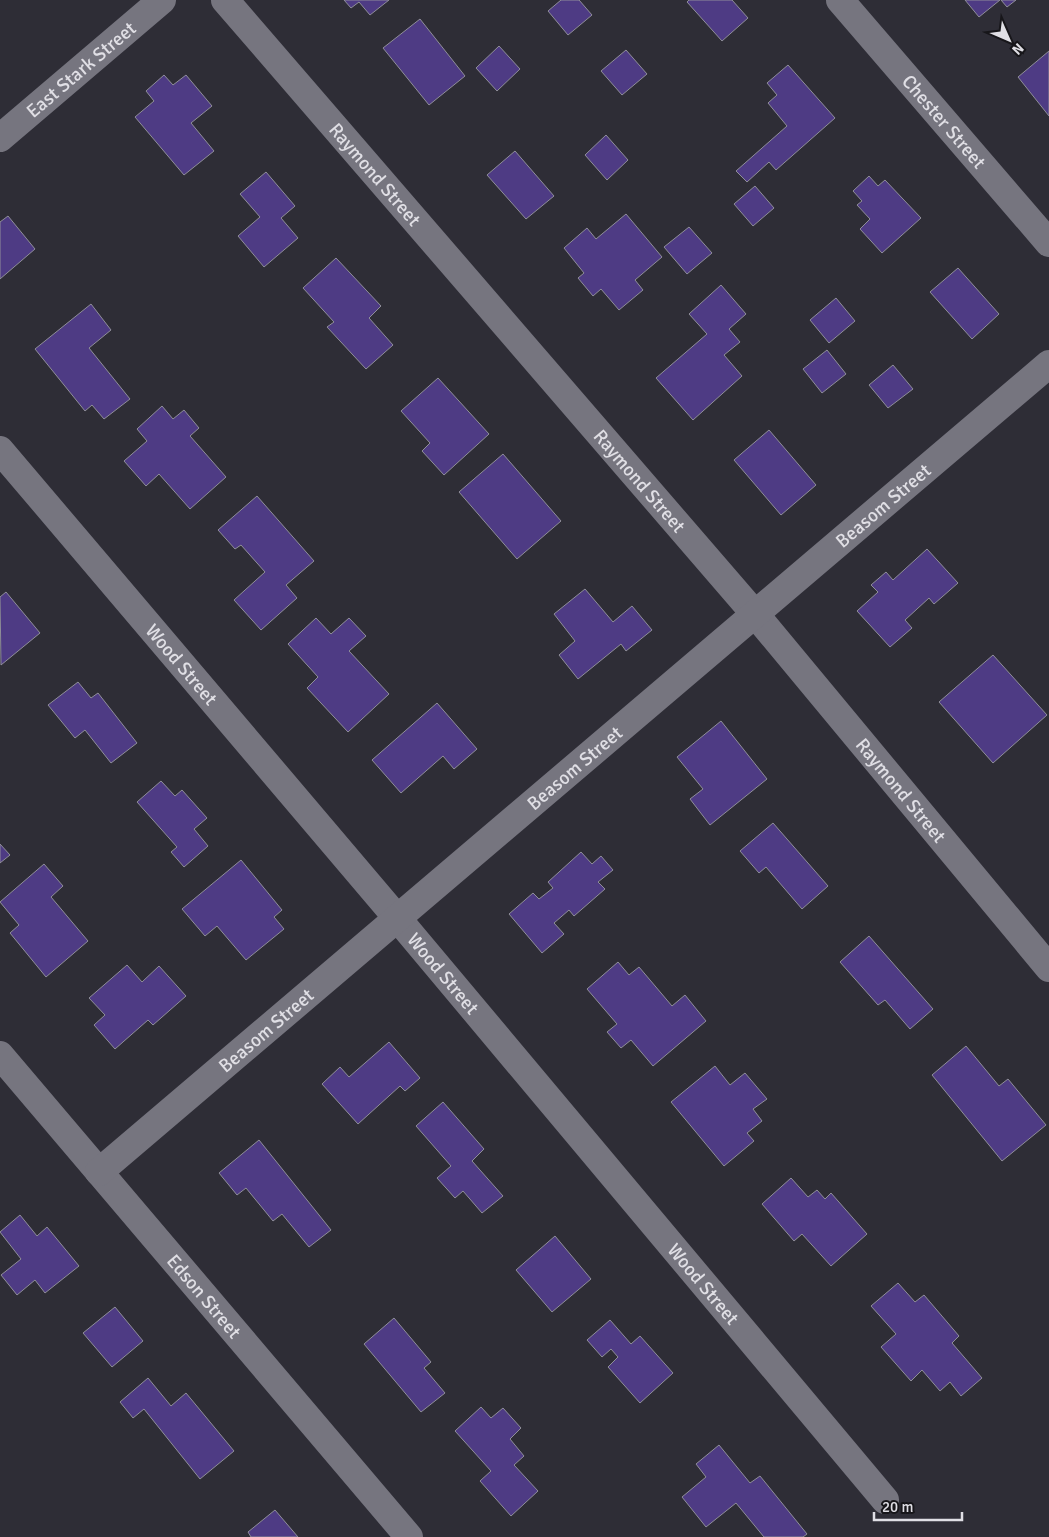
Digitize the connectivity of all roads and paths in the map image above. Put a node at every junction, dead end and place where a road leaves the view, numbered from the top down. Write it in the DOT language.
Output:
graph roads {
  1 [pos="162,0"];
  2 [pos="225,0"];
  3 [pos="840,0"];
  4 [pos="0,138"];
  5 [pos="1049,244"];
  6 [pos="1049,364"];
  7 [pos="0,450"];
  8 [pos="756,614"];
  9 [pos="398,919"];
  10 [pos="1049,968"];
  11 [pos="0,1055"];
  12 [pos="100,1172"];
  13 [pos="886,1500"];
  14 [pos="409,1537"];
  1 -- 4 [label="street, East Stark Street"];
  2 -- 8 [label="street, Raymond Street"];
  3 -- 5 [label="street, Chester Street"];
  6 -- 8 [label="street, Beasom Street"];
  7 -- 9 [label="street, Wood Street"];
  8 -- 9 [label="street, Beasom Street"];
  8 -- 10 [label="street, Raymond Street"];
  9 -- 12 [label="street, Beasom Street"];
  9 -- 13 [label="street, Wood Street"];
  11 -- 12 [label="street, Edson Street"];
  12 -- 14 [label="street, Edson Street"];
}
